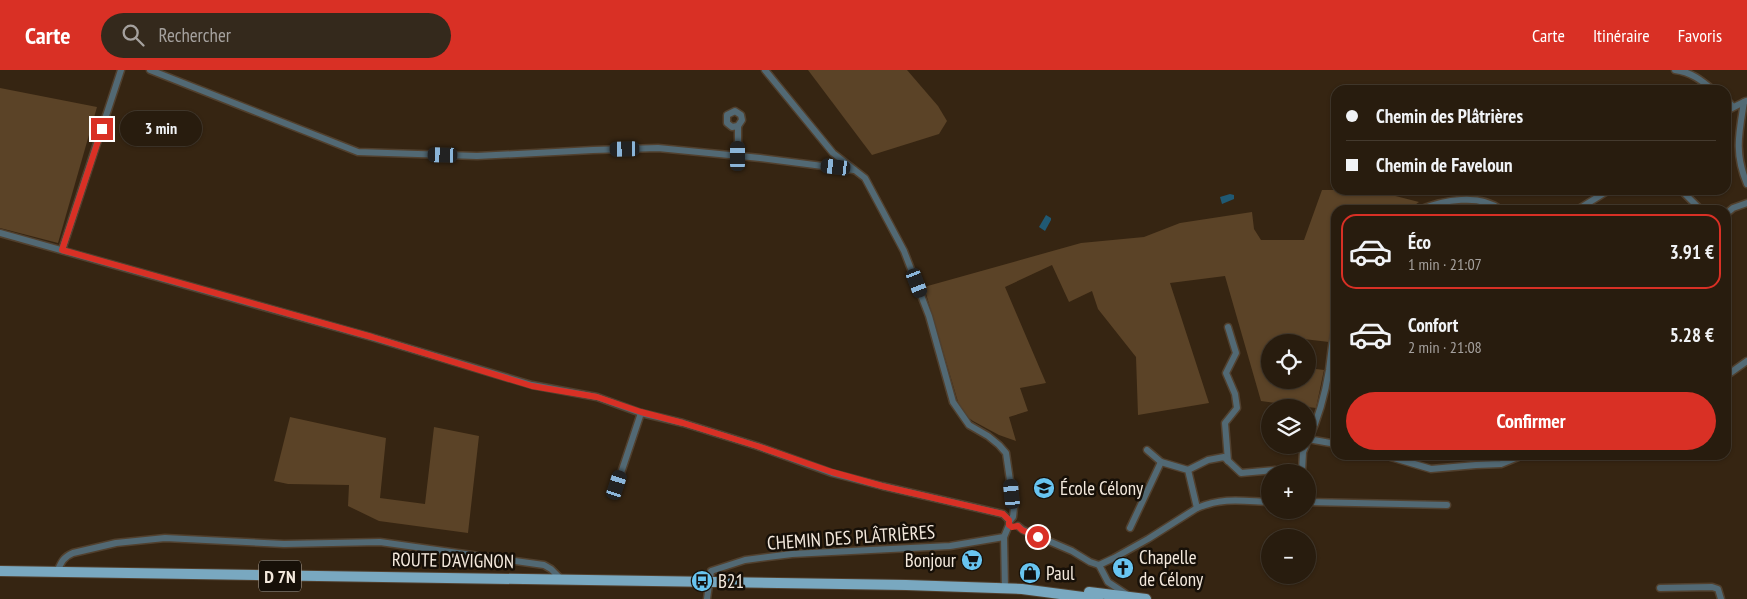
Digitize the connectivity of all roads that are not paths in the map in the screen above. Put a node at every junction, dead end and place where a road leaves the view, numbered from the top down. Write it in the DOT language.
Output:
graph roads {
  1 [pos="121,70"];
  2 [pos="150,70"];
  3 [pos="765,70"];
  4 [pos="1675,70"];
  5 [pos="1707,85"];
  6 [pos="1746,101"];
  7 [pos="1731,105"];
  8 [pos="1733,107"];
  9 [pos="738,126"];
  10 [pos="738,156"];
  11 [pos="854,170"];
  12 [pos="1747,184"];
  13 [pos="1601,195"];
  14 [pos="1686,195"];
  15 [pos="1747,203"];
  16 [pos="1435,205"];
  17 [pos="1494,205"];
  18 [pos="1585,205"];
  19 [pos="1696,205"];
  20 [pos="1731,210"];
  21 [pos="0,234"];
  22 [pos="62,250"];
  23 [pos="1228,327"];
  24 [pos="1331,347"];
  25 [pos="1747,361"];
  26 [pos="1731,372"];
  27 [pos="641,412"];
  28 [pos="1316,424"];
  29 [pos="1316,443"];
  30 [pos="1331,444"];
  31 [pos="1147,450"];
  32 [pos="1401,460"];
  33 [pos="1511,460"];
  34 [pos="1228,461"];
  35 [pos="1161,462"];
  36 [pos="1188,470"];
  37 [pos="1261,471"];
  38 [pos="617,485"];
  39 [pos="1261,501"];
  40 [pos="1316,502"];
  41 [pos="1447,505"];
  42 [pos="1197,508"];
  43 [pos="1011,521"];
  44 [pos="1130,528"];
  45 [pos="1004,537"];
  46 [pos="1099,565"];
  47 [pos="0,571"];
  48 [pos="57,572"];
  49 [pos="561,579"];
  50 [pos="710,581"];
  51 [pos="1108,582"];
  52 [pos="1005,587"];
  53 [pos="1660,588"];
  54 [pos="1055,596"];
  55 [pos="1103,597"];
  56 [pos="1131,597"];
  57 [pos="707,599"];
  58 [pos="1146,599"];
  59 [pos="1721,599"];
  1 -- 22 [label="street"];
  2 -- 10 [label="street"];
  3 -- 11 [label="street"];
  4 -- 5 [label="street"];
  6 -- 8 [label="street"];
  6 -- 12 [label="street"];
  7 -- 8 [label="street"];
  9 -- 10 [label="street"];
  10 -- 11 [label="street"];
  11 -- 43 [label="street"];
  13 -- 18 [label="street"];
  14 -- 19 [label="street"];
  15 -- 20 [label="street"];
  16 -- 17 [label="street"];
  21 -- 22 [label="street"];
  22 -- 27 [label="street"];
  23 -- 34 [label="street"];
  24 -- 28 [label="street"];
  25 -- 26 [label="street"];
  27 -- 38 [label="street"];
  27 -- 43 [label="street"];
  29 -- 30 [label="street"];
  31 -- 35 [label="street"];
  32 -- 33 [label="street"];
  34 -- 36 [label="street"];
  34 -- 37 [label="street"];
  35 -- 36 [label="street"];
  35 -- 44 [label="street"];
  36 -- 42 [label="street"];
  39 -- 42 [label="street"];
  40 -- 41 [label="street"];
  42 -- 46 [label="street"];
  43 -- 45 [label="street"];
  43 -- 46 [label="street"];
  45 -- 50 [label="street, CHEMIN DES PLÂTRIÈRES"];
  45 -- 52 [label="street"];
  46 -- 51 [label="street"];
  47 -- 48 [label="main road, ROUTE D'AVIGNON / D 7N"];
  48 -- 49 [label="main road, ROUTE D'AVIGNON / D 7N"];
  48 -- 49 [label="street"];
  49 -- 50 [label="main road, ROUTE D'AVIGNON / D 7N"];
  50 -- 52 [label="main road, ROUTE D'AVIGNON / D 7N"];
  50 -- 57 [label="street"];
  51 -- 55 [label="street"];
  51 -- 56 [label="street"];
  52 -- 54 [label="main road, ROUTE D'AVIGNON / D 7N"];
  52 -- 55 [label="main road, ROUTE D'AVIGNON / D 7N"];
  53 -- 59 [label="street"];
  54 -- 55 [label="main road, ROUTE D'AVIGNON / D 7N"];
  55 -- 56 [label="main road, ROUTE D'AVIGNON / D 7N"];
  56 -- 58 [label="main road, ROUTE D'AVIGNON / D 7N"];
}
